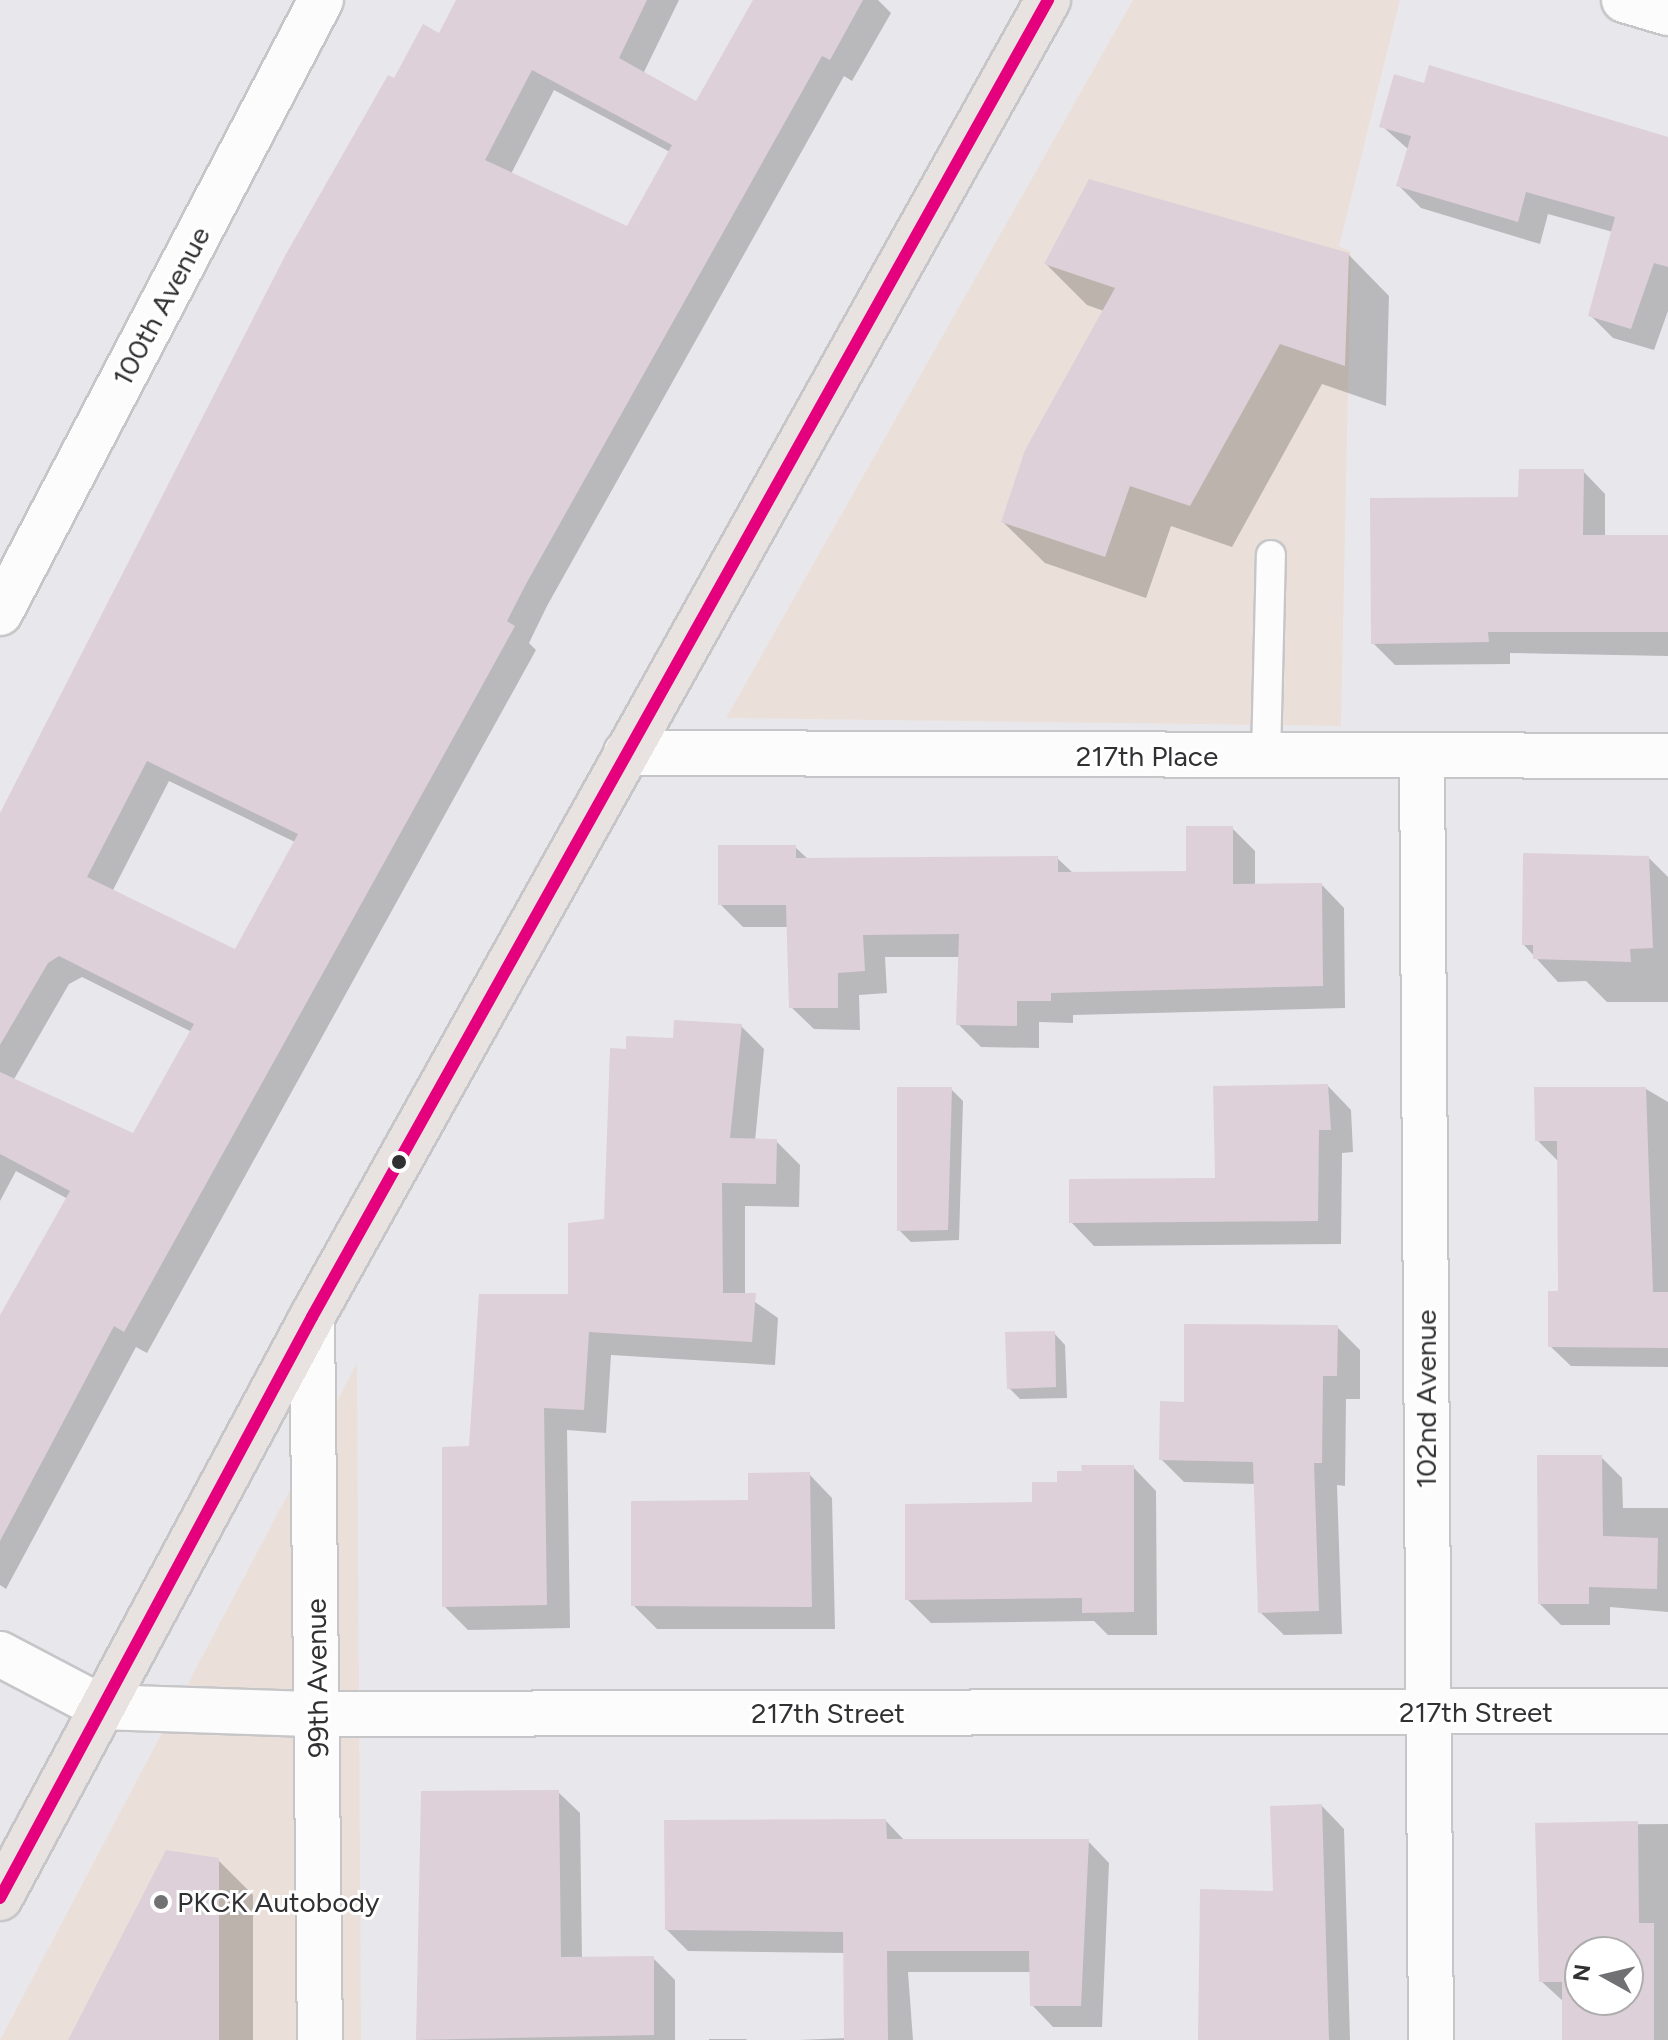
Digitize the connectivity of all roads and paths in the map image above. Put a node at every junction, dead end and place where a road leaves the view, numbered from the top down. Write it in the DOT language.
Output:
graph roads {
  1 [pos="321,0"];
  2 [pos="1048,0"];
  3 [pos="1624,0"];
  4 [pos="1668,13"];
  5 [pos="1271,555"];
  6 [pos="0,613"];
  7 [pos="626,753"];
  8 [pos="1266,756"];
  9 [pos="1668,756"];
  10 [pos="1422,757"];
  11 [pos="312,1317"];
  12 [pos="0,1654"];
  13 [pos="101,1707"];
  14 [pos="1668,1711"];
  15 [pos="1428,1712"];
  16 [pos="317,1714"];
  17 [pos="0,1898"];
  18 [pos="320,2040"];
  19 [pos="1431,2040"];
  1 -- 6 [label="street, 100th Avenue"];
  2 -- 7 [label="main road"];
  3 -- 4 [label="street"];
  5 -- 8 [label="lane"];
  7 -- 8 [label="street, 217th Place"];
  7 -- 11 [label="main road"];
  8 -- 10 [label="street, 217th Place"];
  9 -- 10 [label="street, 217th Place"];
  10 -- 15 [label="street, 102nd Avenue"];
  11 -- 13 [label="main road"];
  11 -- 16 [label="street, 99th Avenue"];
  12 -- 13 [label="street, 217th Street"];
  13 -- 16 [label="street, 217th Street"];
  13 -- 17 [label="main road"];
  14 -- 15 [label="street, 217th Street"];
  15 -- 16 [label="street, 217th Street"];
  15 -- 19 [label="street, 102nd Avenue"];
  16 -- 18 [label="street, 99th Avenue"];
}
